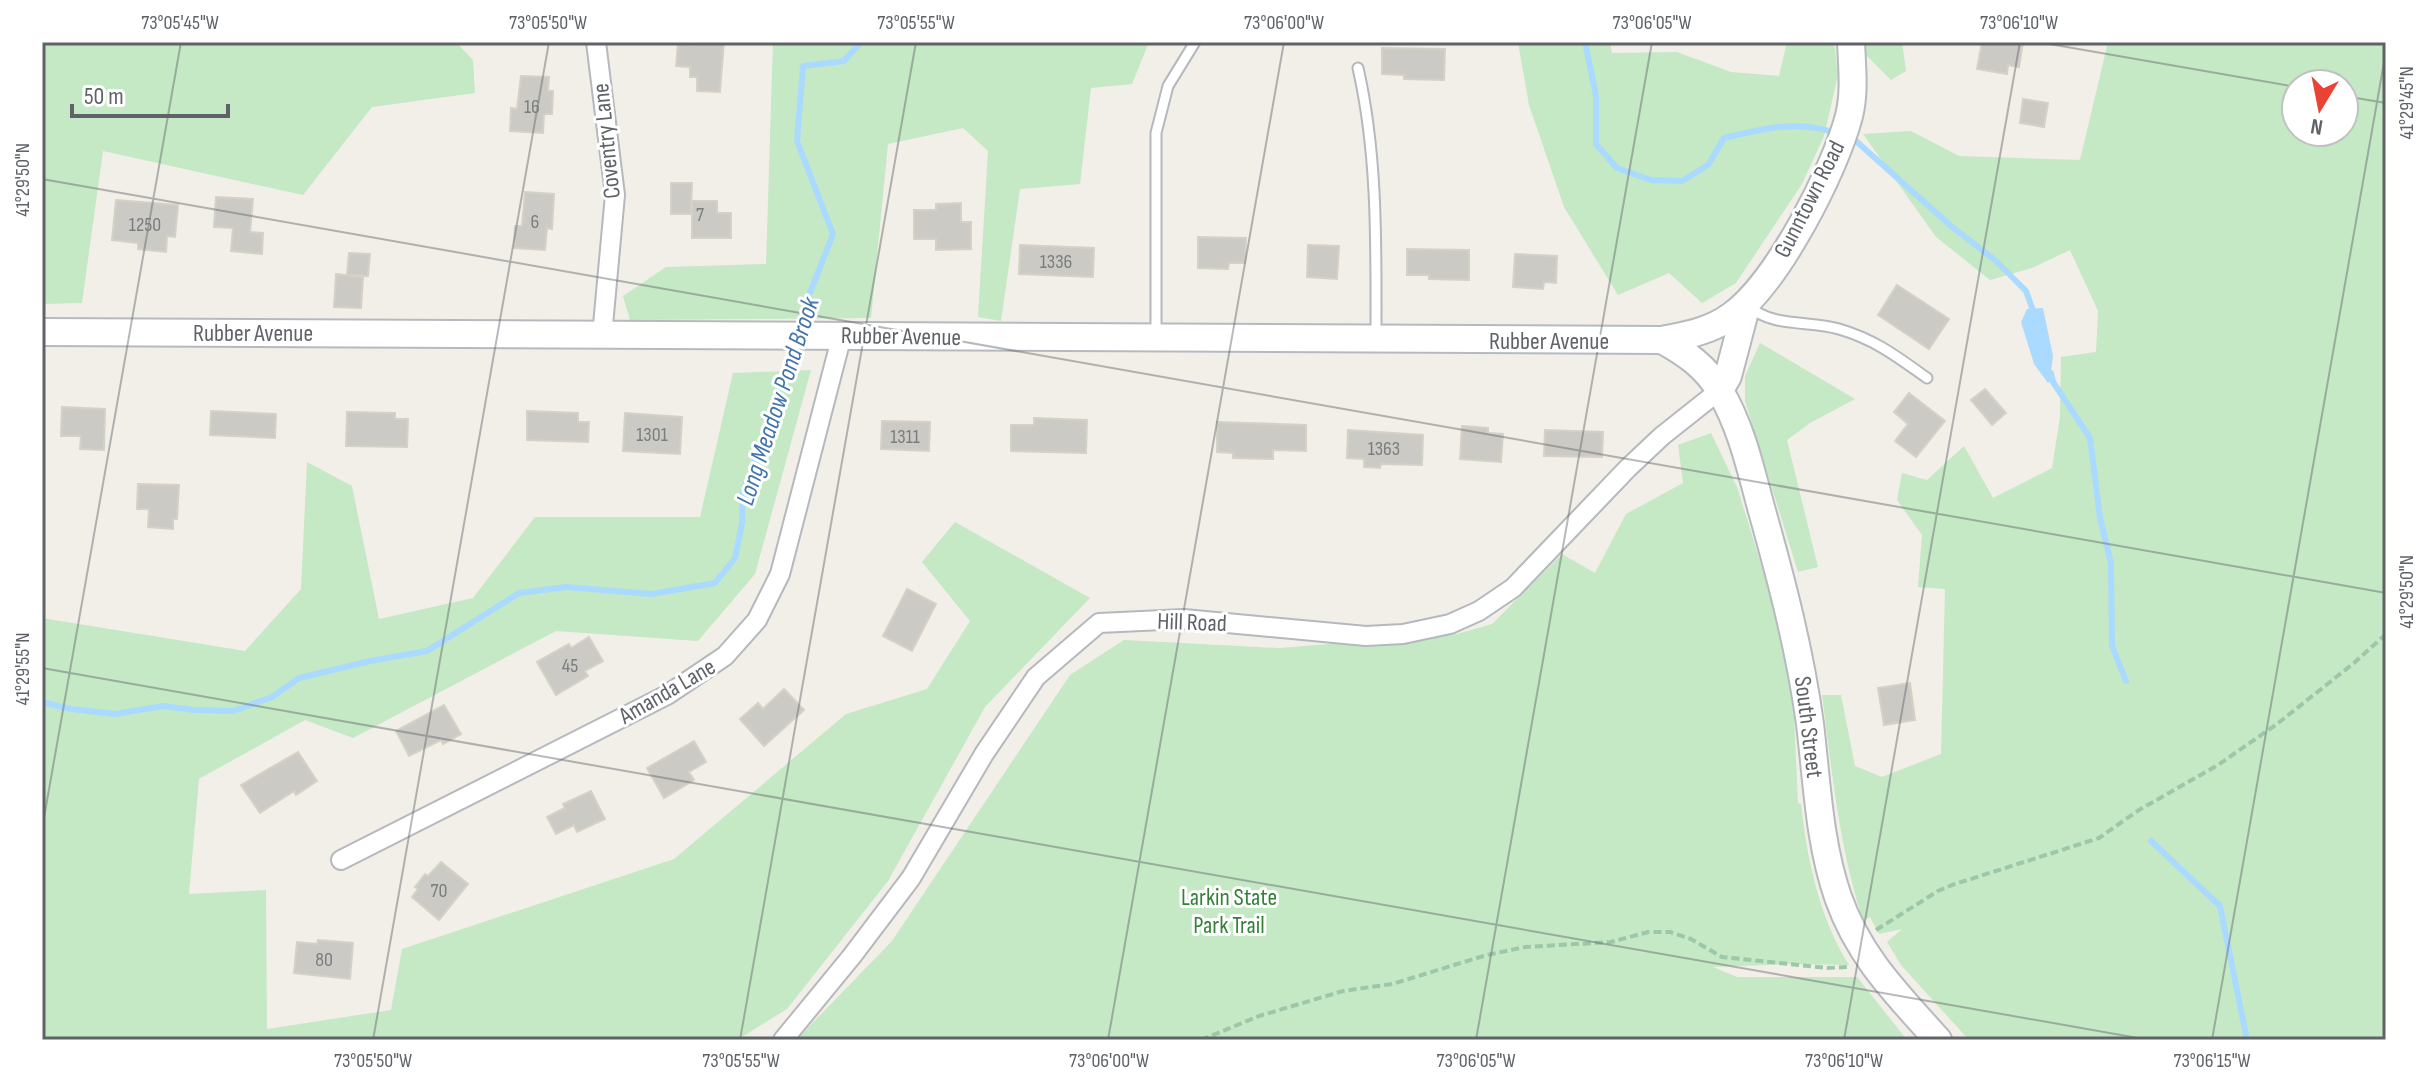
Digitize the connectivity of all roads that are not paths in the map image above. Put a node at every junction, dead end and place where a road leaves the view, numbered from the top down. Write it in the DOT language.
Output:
graph roads {
  1 [pos="596,42"];
  2 [pos="1195,42"];
  3 [pos="1851,42"];
  4 [pos="1358,68"];
  5 [pos="1747,304"];
  6 [pos="1710,328"];
  7 [pos="42,332"];
  8 [pos="842,335"];
  9 [pos="602,336"];
  10 [pos="1156,338"];
  11 [pos="1376,340"];
  12 [pos="1662,340"];
  13 [pos="1927,378"];
  14 [pos="1720,390"];
  15 [pos="341,860"];
  16 [pos="783,1040"];
  17 [pos="1938,1040"];
  1 -- 9 [label="street, Coventry Lane"];
  2 -- 10 [label="lane"];
  3 -- 5 [label="street, Gunntown Road"];
  4 -- 11 [label="lane"];
  5 -- 6 [label="street, Gunntown Road"];
  5 -- 13 [label="lane"];
  5 -- 14 [label="street"];
  6 -- 12 [label="street, Rubber Avenue"];
  7 -- 9 [label="street, Rubber Avenue"];
  8 -- 9 [label="street, Rubber Avenue"];
  8 -- 10 [label="street, Rubber Avenue"];
  8 -- 15 [label="street, Amanda Lane"];
  10 -- 11 [label="street, Rubber Avenue"];
  11 -- 12 [label="street, Rubber Avenue"];
  12 -- 14 [label="street, South Street"];
  14 -- 16 [label="street, Hill Road"];
  14 -- 17 [label="street, South Street"];
}
